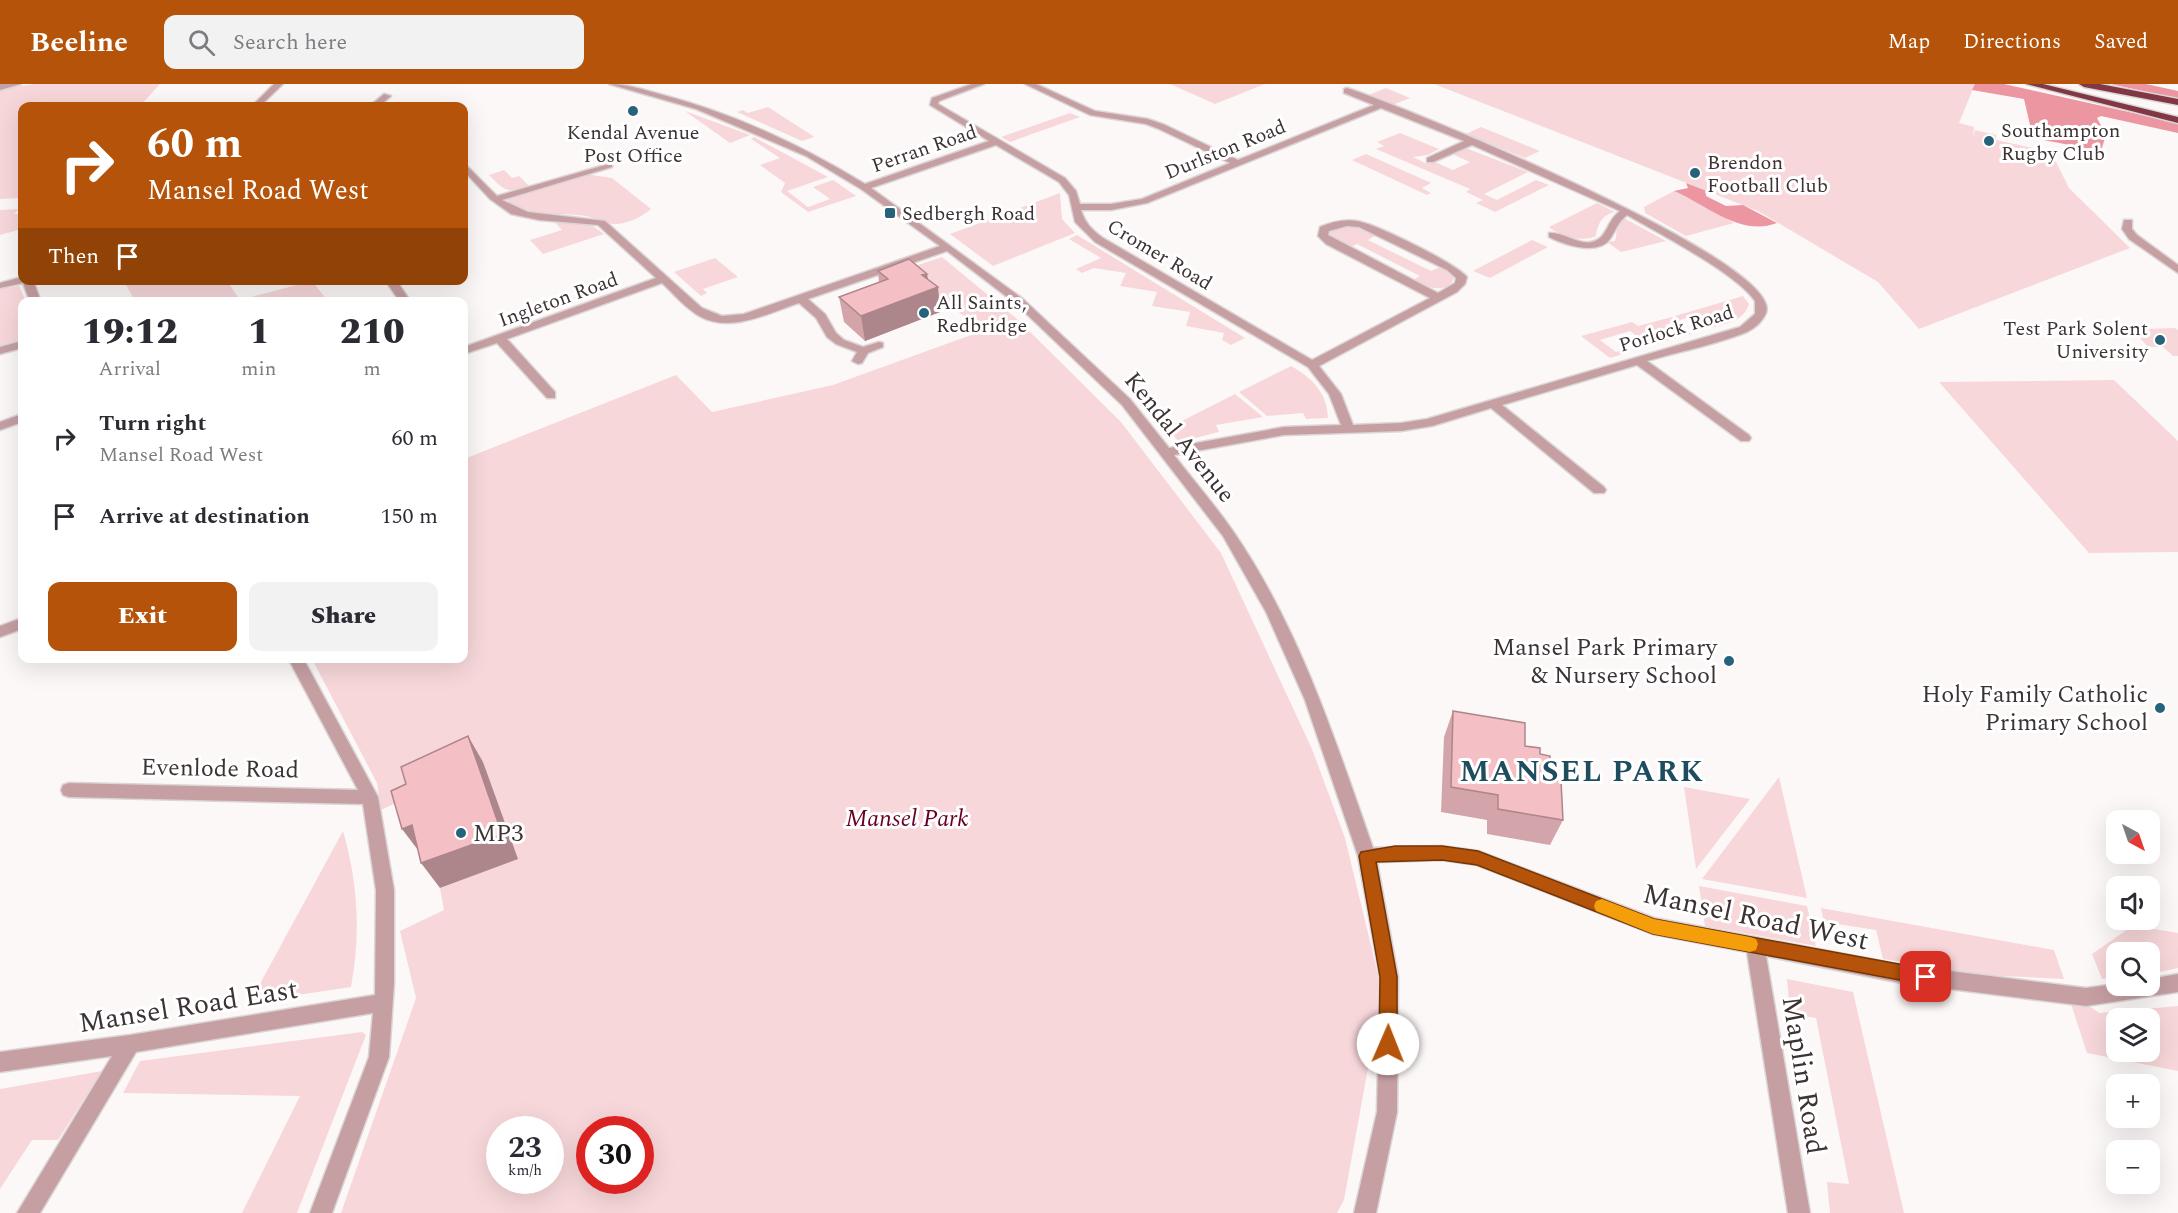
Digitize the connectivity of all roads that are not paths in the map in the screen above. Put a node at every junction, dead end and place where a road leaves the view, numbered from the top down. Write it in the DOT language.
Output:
graph roads {
  1 [pos="17,84"];
  2 [pos="279,84"];
  3 [pos="613,84"];
  4 [pos="980,84"];
  5 [pos="1029,84"];
  6 [pos="2033,84"];
  7 [pos="2073,84"];
  8 [pos="2084,84"];
  9 [pos="0,87"];
  10 [pos="1347,91"];
  11 [pos="387,96"];
  12 [pos="260,102"];
  13 [pos="379,102"];
  14 [pos="2178,102"];
  15 [pos="1381,105"];
  16 [pos="2178,107"];
  17 [pos="2178,114"];
  18 [pos="2178,120"];
  19 [pos="1470,141"];
  20 [pos="996,142"];
  21 [pos="1446,162"];
  22 [pos="1237,163"];
  23 [pos="609,165"];
  24 [pos="468,170"];
  25 [pos="864,187"];
  26 [pos="496,199"];
  27 [pos="1077,207"];
  28 [pos="1629,211"];
  29 [pos="2128,222"];
  30 [pos="1553,235"];
  31 [pos="948,247"];
  32 [pos="2178,270"];
  33 [pos="664,279"];
  34 [pos="18,281"];
  35 [pos="3,286"];
  36 [pos="1437,297"];
  37 [pos="801,299"];
  38 [pos="500,339"];
  39 [pos="18,345"];
  40 [pos="879,345"];
  41 [pos="468,350"];
  42 [pos="0,351"];
  43 [pos="1638,361"];
  44 [pos="1311,364"];
  45 [pos="551,395"];
  46 [pos="1494,404"];
  47 [pos="18,419"];
  48 [pos="0,426"];
  49 [pos="1348,428"];
  50 [pos="1745,438"];
  51 [pos="1165,453"];
  52 [pos="1599,490"];
  53 [pos="18,625"];
  54 [pos="0,632"];
  55 [pos="298,663"];
  56 [pos="69,790"];
  57 [pos="370,797"];
  58 [pos="1367,856"];
  59 [pos="1755,945"];
  60 [pos="2178,983"];
  61 [pos="384,1002"];
  62 [pos="130,1044"];
  63 [pos="0,1062"];
  64 [pos="28,1213"];
  65 [pos="321,1213"];
  66 [pos="1365,1213"];
  67 [pos="1799,1213"];
  1 -- 9 [label="street"];
  2 -- 12 [label="street"];
  3 -- 25 [label="street, Kendal Avenue"];
  4 -- 20 [label="street, Cromer Road"];
  5 -- 22 [label="street"];
  6 -- 17 [label="highway"];
  6 -- 18 [label="highway"];
  7 -- 16 [label="highway"];
  8 -- 14 [label="highway"];
  10 -- 15 [label="street, Porlock Road"];
  11 -- 13 [label="street"];
  15 -- 19 [label="street, Porlock Road"];
  15 -- 22 [label="street, Durlston Road"];
  19 -- 21 [label="street"];
  19 -- 28 [label="street, Porlock Road"];
  20 -- 25 [label="street, Perran Road"];
  20 -- 27 [label="street, Cromer Road"];
  22 -- 27 [label="street, Durlston Road"];
  23 -- 26 [label="street"];
  24 -- 26 [label="street"];
  25 -- 31 [label="street, Kendal Avenue"];
  26 -- 33 [label="street"];
  27 -- 44 [label="street, Cromer Road"];
  28 -- 30 [label="street"];
  28 -- 43 [label="street, Porlock Road"];
  29 -- 32 [label="street"];
  31 -- 37 [label="street"];
  31 -- 51 [label="street, Kendal Avenue"];
  33 -- 37 [label="street"];
  33 -- 38 [label="street, Ingleton Road"];
  34 -- 35 [label="street"];
  36 -- 36 [label="street"];
  36 -- 44 [label="street"];
  37 -- 40 [label="street"];
  38 -- 41 [label="street, Ingleton Road"];
  38 -- 45 [label="street"];
  39 -- 42 [label="street"];
  43 -- 46 [label="street, Porlock Road"];
  43 -- 50 [label="street"];
  44 -- 49 [label="street, Cromer Road"];
  46 -- 49 [label="street, Porlock Road"];
  46 -- 52 [label="street"];
  47 -- 48 [label="street"];
  49 -- 51 [label="street, Porlock Road"];
  51 -- 58 [label="street, Kendal Avenue"];
  53 -- 54 [label="street"];
  55 -- 57 [label="street"];
  56 -- 57 [label="street, Evenlode Road"];
  57 -- 61 [label="street"];
  58 -- 59 [label="street, Mansel Road West"];
  58 -- 66 [label="street, Kendal Avenue"];
  59 -- 60 [label="street, Mansel Road West"];
  59 -- 67 [label="street, Maplin Road"];
  61 -- 62 [label="street, Mansel Road East"];
  61 -- 65 [label="street"];
  62 -- 63 [label="street, Mansel Road East"];
  62 -- 64 [label="street"];
}
